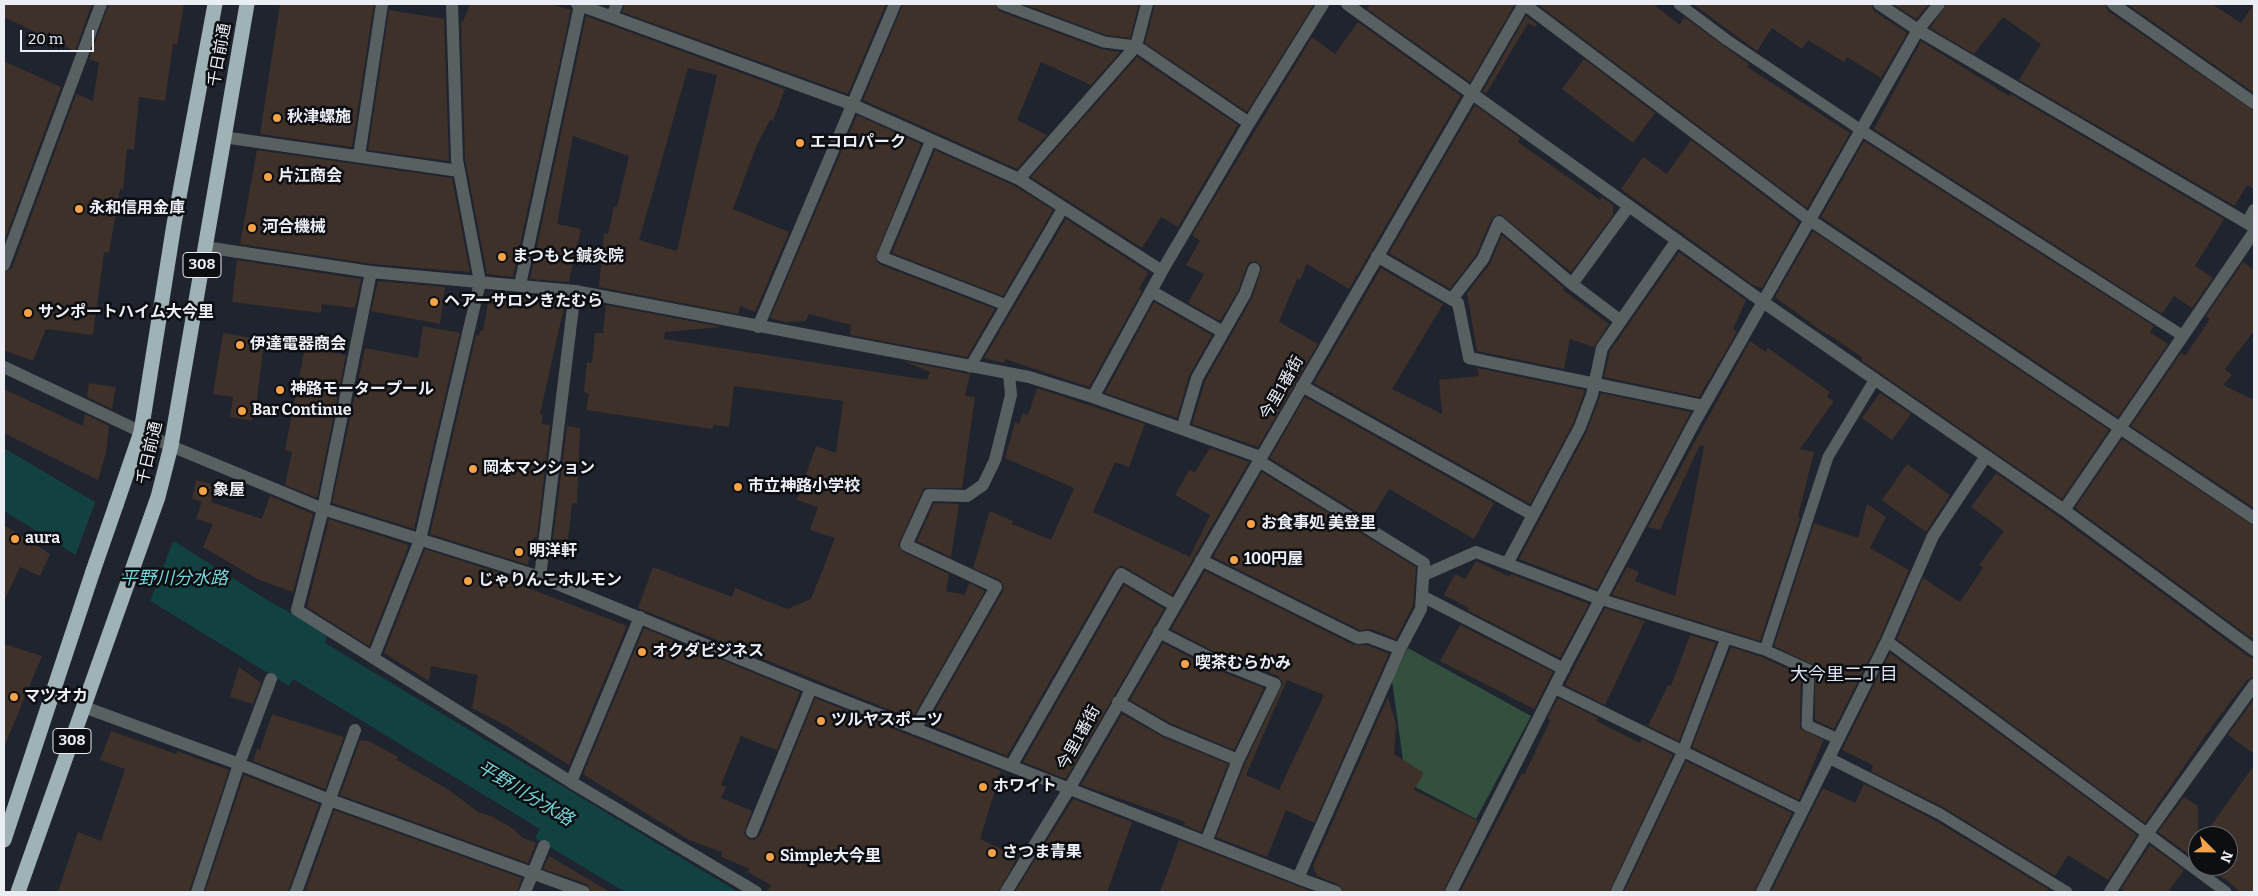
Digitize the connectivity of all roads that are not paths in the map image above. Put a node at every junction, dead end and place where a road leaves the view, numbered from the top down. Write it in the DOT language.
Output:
graph roads {
  1 [pos="101,4"];
  2 [pos="215,4"];
  3 [pos="247,4"];
  4 [pos="382,4"];
  5 [pos="452,4"];
  6 [pos="578,4"];
  7 [pos="895,4"];
  8 [pos="1002,4"];
  9 [pos="1147,4"];
  10 [pos="1323,4"];
  11 [pos="1347,4"];
  12 [pos="1524,4"];
  13 [pos="1679,4"];
  14 [pos="1879,4"];
  15 [pos="1939,4"];
  16 [pos="2112,4"];
  17 [pos="615,10"];
  18 [pos="1918,30"];
  19 [pos="1136,46"];
  20 [pos="1472,93"];
  21 [pos="2254,103"];
  22 [pos="851,104"];
  23 [pos="1249,122"];
  24 [pos="1861,130"];
  25 [pos="223,137"];
  26 [pos="931,140"];
  27 [pos="359,156"];
  28 [pos="459,171"];
  29 [pos="1019,179"];
  30 [pos="1629,206"];
  31 [pos="1063,208"];
  32 [pos="2254,210"];
  33 [pos="1810,220"];
  34 [pos="2252,227"];
  35 [pos="1677,240"];
  36 [pos="205,247"];
  37 [pos="1377,256"];
  38 [pos="4,265"];
  39 [pos="1254,269"];
  40 [pos="1162,271"];
  41 [pos="371,272"];
  42 [pos="480,282"];
  43 [pos="1572,284"];
  44 [pos="520,285"];
  45 [pos="575,291"];
  46 [pos="1151,291"];
  47 [pos="1452,299"];
  48 [pos="1763,302"];
  49 [pos="1006,305"];
  50 [pos="1621,321"];
  51 [pos="758,327"];
  52 [pos="1223,332"];
  53 [pos="2183,336"];
  54 [pos="4,367"];
  55 [pos="970,367"];
  56 [pos="1009,374"];
  57 [pos="1875,379"];
  58 [pos="1594,384"];
  59 [pos="1302,386"];
  60 [pos="1093,397"];
  61 [pos="1704,406"];
  62 [pos="2121,427"];
  63 [pos="1182,429"];
  64 [pos="141,432"];
  65 [pos="171,446"];
  66 [pos="1986,456"];
  67 [pos="1259,459"];
  68 [pos="323,509"];
  69 [pos="2064,510"];
  70 [pos="1534,515"];
  71 [pos="2254,518"];
  72 [pos="420,540"];
  73 [pos="1201,560"];
  74 [pos="1508,562"];
  75 [pos="1424,575"];
  76 [pos="540,577"];
  77 [pos="1422,596"];
  78 [pos="1600,599"];
  79 [pos="1174,606"];
  80 [pos="640,617"];
  81 [pos="1159,632"];
  82 [pos="1726,638"];
  83 [pos="1887,642"];
  84 [pos="1400,649"];
  85 [pos="1765,650"];
  86 [pos="2254,650"];
  87 [pos="373,658"];
  88 [pos="1564,669"];
  89 [pos="271,679"];
  90 [pos="2254,685"];
  91 [pos="811,688"];
  92 [pos="1554,688"];
  93 [pos="1118,702"];
  94 [pos="84,706"];
  95 [pos="915,729"];
  96 [pos="355,730"];
  97 [pos="1838,739"];
  98 [pos="1683,750"];
  99 [pos="1829,758"];
  100 [pos="1238,760"];
  101 [pos="239,764"];
  102 [pos="1011,766"];
  103 [pos="571,782"];
  104 [pos="1069,789"];
  105 [pos="330,800"];
  106 [pos="1803,810"];
  107 [pos="752,832"];
  108 [pos="2147,834"];
  109 [pos="4,840"];
  110 [pos="1206,842"];
  111 [pos="544,846"];
  112 [pos="533,872"];
  113 [pos="1298,878"];
  114 [pos="18,892"];
  115 [pos="197,892"];
  116 [pos="296,892"];
  117 [pos="525,892"];
  118 [pos="584,892"];
  119 [pos="756,892"];
  120 [pos="1006,892"];
  121 [pos="1336,892"];
  122 [pos="1451,892"];
  123 [pos="1616,892"];
  124 [pos="1762,892"];
  125 [pos="2067,892"];
  126 [pos="2110,892"];
  127 [pos="2226,892"];
  1 -- 38 [label="street"];
  2 -- 64 [label="highway, 千日前通 / 308"];
  3 -- 25 [label="highway, 千日前通 / 308"];
  4 -- 27 [label="street"];
  5 -- 28 [label="street"];
  6 -- 17 [label="street"];
  6 -- 44 [label="street"];
  7 -- 22 [label="street"];
  8 -- 19 [label="lane"];
  9 -- 19 [label="street"];
  10 -- 23 [label="street"];
  11 -- 20 [label="street"];
  12 -- 20 [label="street, 今里1番街"];
  12 -- 33 [label="street"];
  13 -- 24 [label="lane"];
  14 -- 18 [label="street"];
  15 -- 18 [label="street"];
  16 -- 21 [label="street"];
  17 -- 22 [label="street"];
  18 -- 24 [label="street"];
  18 -- 34 [label="street"];
  19 -- 23 [label="street"];
  19 -- 29 [label="street"];
  20 -- 30 [label="street"];
  20 -- 37 [label="street, 今里1番街"];
  22 -- 26 [label="street"];
  22 -- 51 [label="street"];
  23 -- 40 [label="street"];
  24 -- 33 [label="street"];
  24 -- 53 [label="lane"];
  25 -- 27 [label="street"];
  25 -- 36 [label="highway, 千日前通 / 308"];
  26 -- 29 [label="street"];
  26 -- 49 [label="lane"];
  27 -- 28 [label="street"];
  28 -- 42 [label="street"];
  29 -- 31 [label="street"];
  30 -- 35 [label="street"];
  30 -- 43 [label="street"];
  31 -- 40 [label="street"];
  31 -- 49 [label="lane"];
  32 -- 34 [label="street"];
  33 -- 48 [label="street"];
  33 -- 62 [label="street"];
  34 -- 53 [label="street"];
  35 -- 48 [label="street"];
  35 -- 50 [label="street"];
  36 -- 41 [label="street"];
  36 -- 65 [label="highway, 千日前通 / 308"];
  37 -- 47 [label="street"];
  37 -- 59 [label="street, 今里1番街"];
  39 -- 52 [label="street"];
  40 -- 46 [label="street"];
  41 -- 42 [label="street"];
  41 -- 68 [label="street"];
  42 -- 44 [label="street"];
  42 -- 72 [label="street"];
  43 -- 47 [label="street"];
  43 -- 50 [label="street"];
  44 -- 45 [label="street"];
  45 -- 51 [label="street"];
  45 -- 76 [label="street"];
  46 -- 52 [label="street"];
  46 -- 60 [label="street"];
  47 -- 58 [label="street"];
  48 -- 57 [label="street"];
  48 -- 61 [label="street"];
  49 -- 55 [label="lane"];
  50 -- 58 [label="street"];
  51 -- 55 [label="street"];
  52 -- 63 [label="street"];
  53 -- 62 [label="street"];
  54 -- 64 [label="street"];
  55 -- 56 [label="street"];
  56 -- 60 [label="street"];
  56 -- 95 [label="street"];
  57 -- 66 [label="street"];
  57 -- 85 [label="lane"];
  58 -- 61 [label="street"];
  58 -- 70 [label="street"];
  59 -- 67 [label="street, 今里1番街"];
  59 -- 70 [label="street"];
  60 -- 63 [label="street"];
  61 -- 78 [label="street"];
  62 -- 69 [label="street"];
  62 -- 71 [label="street"];
  63 -- 67 [label="street"];
  64 -- 65 [label="street"];
  64 -- 109 [label="highway, 千日前通 / 308, bridge"];
  65 -- 68 [label="street"];
  65 -- 94 [label="highway, 千日前通 / 308"];
  66 -- 69 [label="street"];
  66 -- 83 [label="street"];
  67 -- 73 [label="street, 今里1番街"];
  67 -- 75 [label="street"];
  68 -- 72 [label="street"];
  68 -- 87 [label="street"];
  69 -- 86 [label="street"];
  70 -- 74 [label="street"];
  72 -- 76 [label="street"];
  72 -- 87 [label="street"];
  73 -- 79 [label="street, 今里1番街"];
  73 -- 84 [label="street"];
  74 -- 75 [label="street"];
  74 -- 78 [label="street"];
  75 -- 77 [label="street"];
  76 -- 80 [label="street"];
  77 -- 84 [label="street"];
  77 -- 88 [label="street"];
  78 -- 82 [label="lane"];
  78 -- 88 [label="street"];
  79 -- 81 [label="street, 今里1番街"];
  79 -- 102 [label="street"];
  80 -- 91 [label="street"];
  80 -- 103 [label="street"];
  81 -- 93 [label="street, 今里1番街"];
  81 -- 100 [label="street"];
  82 -- 85 [label="lane"];
  82 -- 98 [label="lane"];
  83 -- 97 [label="street"];
  83 -- 108 [label="lane"];
  84 -- 113 [label="street"];
  85 -- 97 [label="lane"];
  87 -- 103 [label="street"];
  88 -- 92 [label="street"];
  89 -- 101 [label="street"];
  90 -- 108 [label="street"];
  91 -- 95 [label="street"];
  91 -- 107 [label="street"];
  92 -- 98 [label="lane"];
  92 -- 122 [label="street"];
  93 -- 100 [label="street"];
  93 -- 104 [label="street, 今里1番街"];
  94 -- 101 [label="street"];
  94 -- 114 [label="highway, 千日前通 / 308"];
  95 -- 102 [label="street"];
  96 -- 105 [label="street"];
  97 -- 99 [label="street"];
  98 -- 106 [label="lane"];
  98 -- 123 [label="lane"];
  99 -- 106 [label="street"];
  99 -- 125 [label="lane"];
  100 -- 110 [label="street"];
  101 -- 105 [label="street"];
  101 -- 115 [label="street"];
  102 -- 104 [label="street"];
  103 -- 119 [label="street"];
  104 -- 110 [label="street"];
  104 -- 120 [label="street, 今里1番街"];
  105 -- 112 [label="street"];
  105 -- 116 [label="street"];
  106 -- 124 [label="street"];
  108 -- 126 [label="street"];
  108 -- 127 [label="lane"];
  110 -- 113 [label="street"];
  111 -- 112 [label="street"];
  112 -- 117 [label="street"];
  112 -- 118 [label="street"];
  113 -- 121 [label="street"];
}
